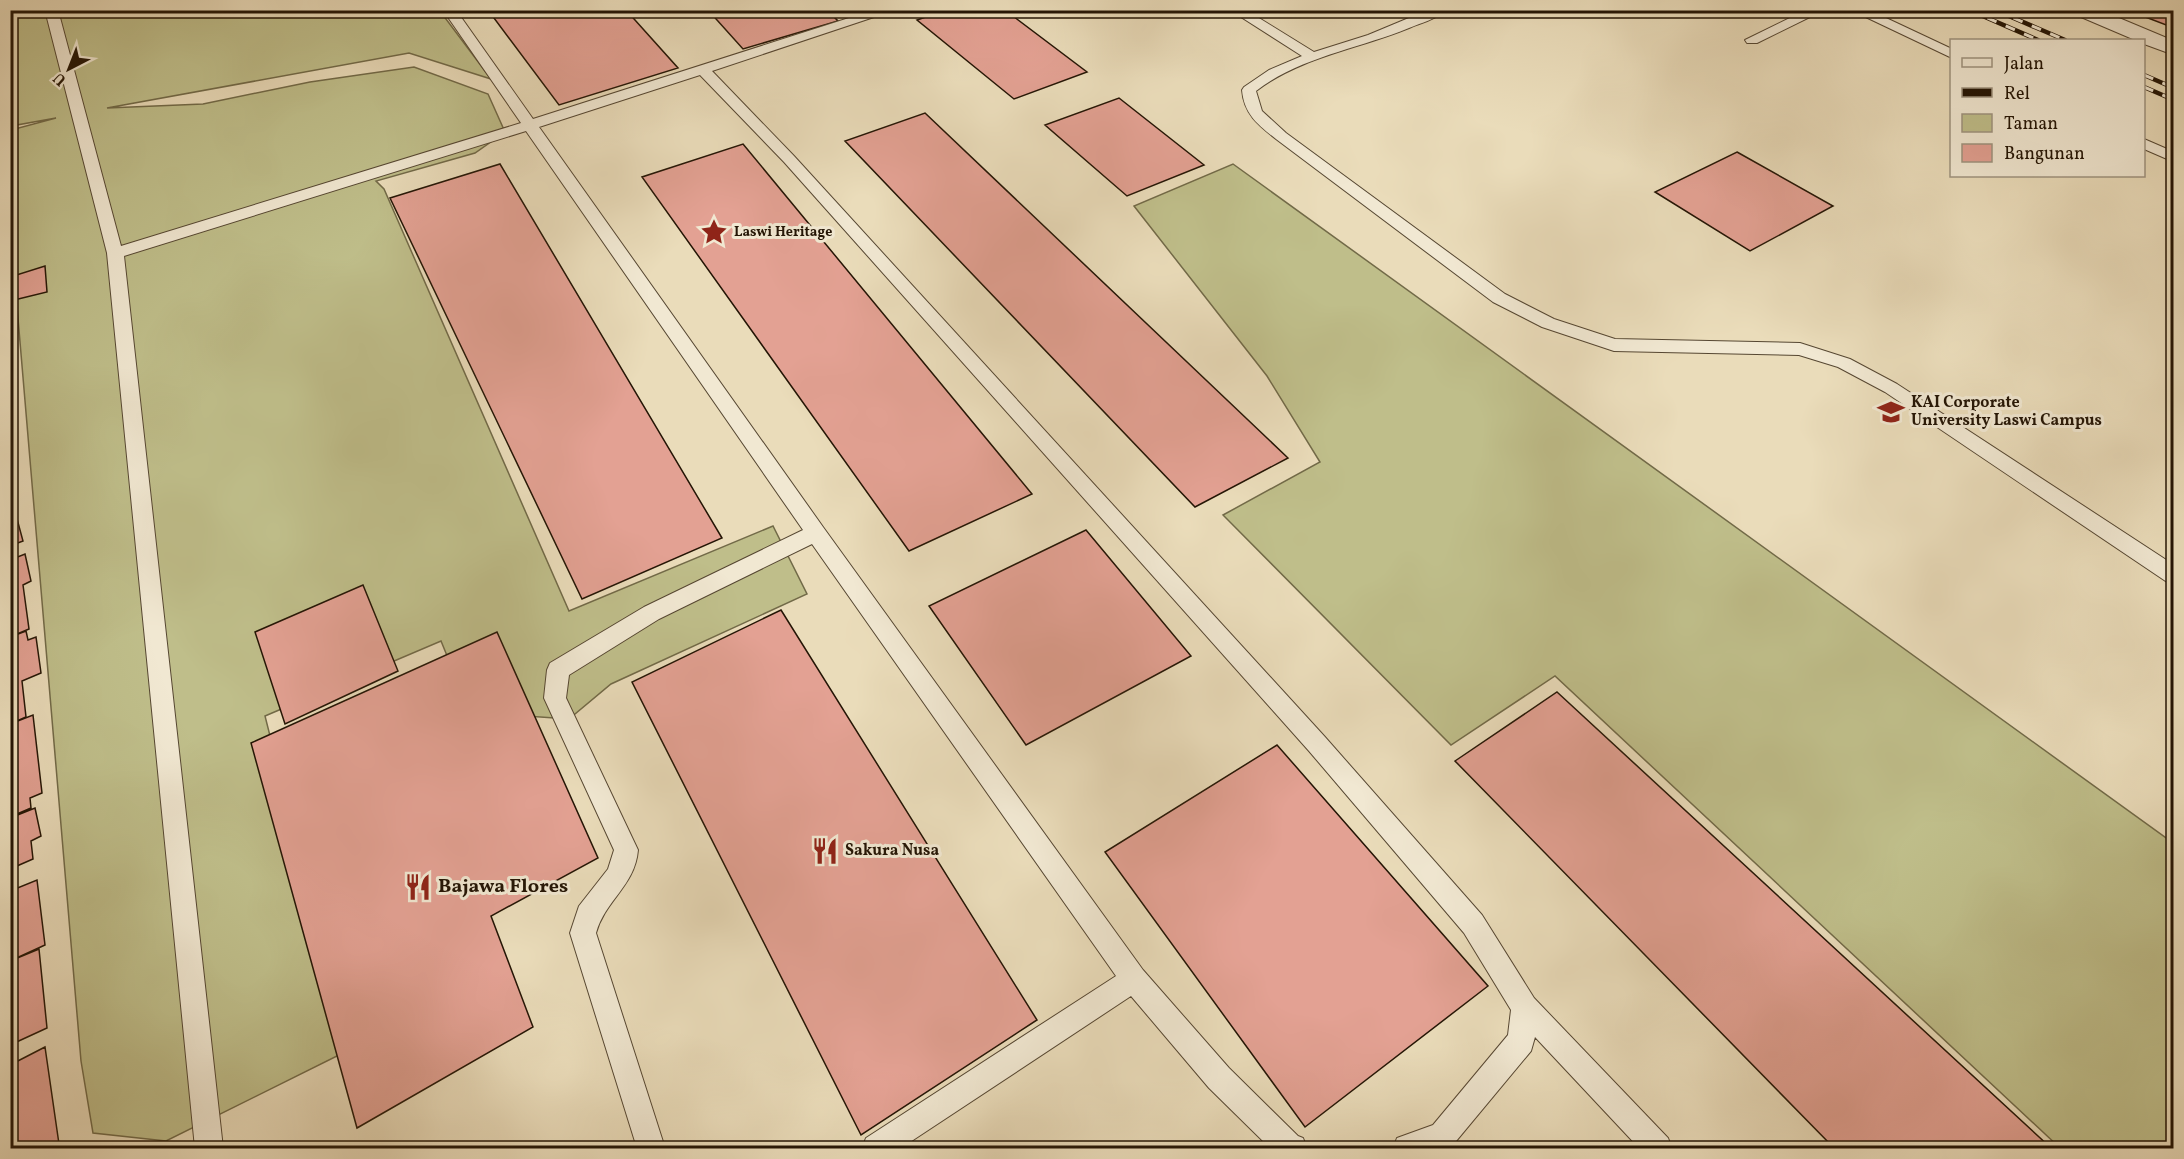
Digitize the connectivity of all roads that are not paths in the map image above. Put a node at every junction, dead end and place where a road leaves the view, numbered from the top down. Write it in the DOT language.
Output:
graph roads {
  1 [pos="51,10"];
  2 [pos="449,10"];
  3 [pos="889,10"];
  4 [pos="1236,10"];
  5 [pos="1440,10"];
  6 [pos="1818,10"];
  7 [pos="1857,10"];
  8 [pos="2081,10"];
  9 [pos="1752,40"];
  10 [pos="2174,50"];
  11 [pos="1950,53"];
  12 [pos="1313,57"];
  13 [pos="703,70"];
  14 [pos="528,125"];
  15 [pos="2145,144"];
  16 [pos="2174,158"];
  17 [pos="115,253"];
  18 [pos="816,533"];
  19 [pos="2174,576"];
  20 [pos="1134,979"];
  21 [pos="1526,1007"];
  22 [pos="209,1149"];
  23 [pos="651,1149"];
  24 [pos="876,1149"];
  25 [pos="1293,1149"];
  26 [pos="1407,1149"];
  27 [pos="1658,1149"];
  1 -- 17 [label="lane"];
  2 -- 14 [label="lane"];
  3 -- 13 [label="lane"];
  4 -- 12 [label="lane"];
  5 -- 12 [label="lane"];
  6 -- 9 [label="lane"];
  7 -- 11 [label="lane"];
  8 -- 10 [label="street"];
  12 -- 19 [label="lane"];
  13 -- 14 [label="lane"];
  13 -- 21 [label="lane"];
  14 -- 17 [label="lane"];
  14 -- 18 [label="lane"];
  15 -- 16 [label="lane"];
  17 -- 22 [label="lane"];
  18 -- 20 [label="lane"];
  18 -- 23 [label="lane"];
  20 -- 24 [label="lane"];
  20 -- 25 [label="lane"];
  21 -- 26 [label="lane"];
  21 -- 27 [label="lane"];
}
